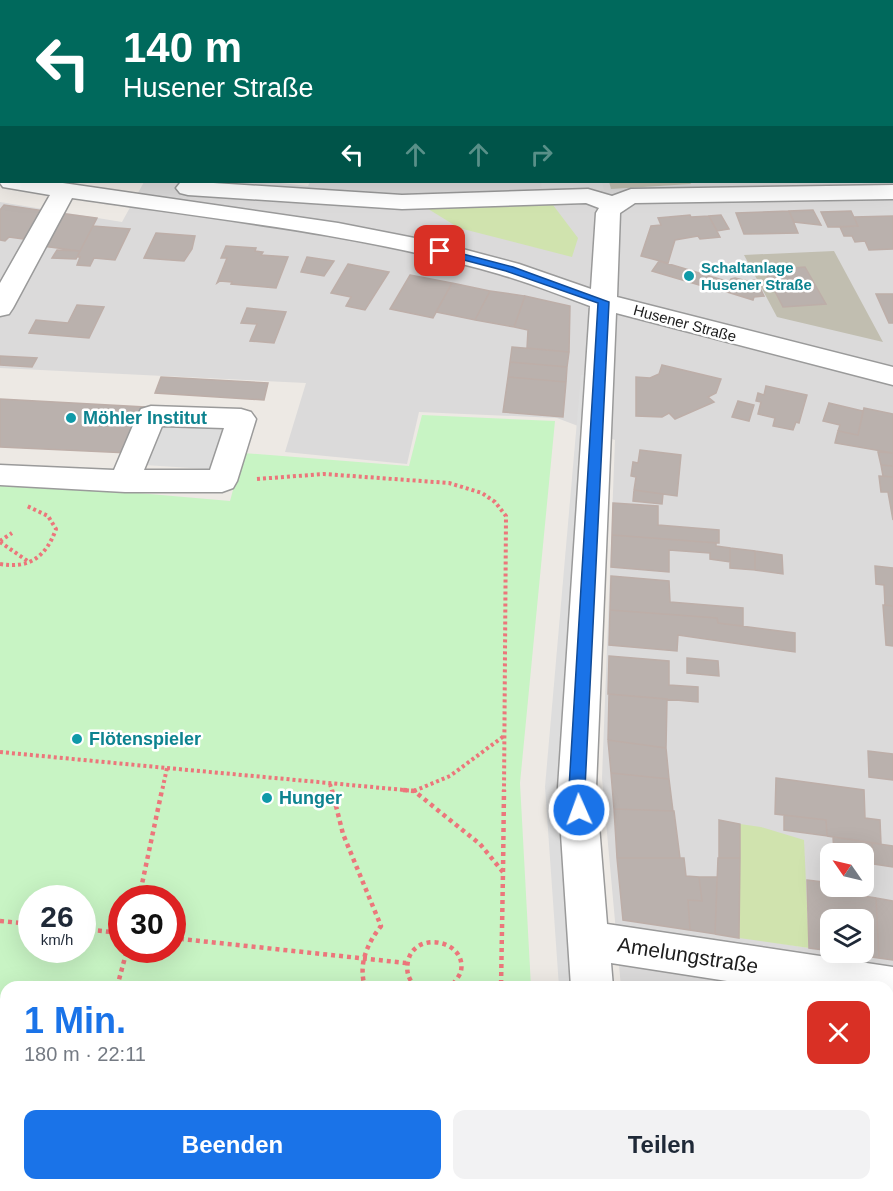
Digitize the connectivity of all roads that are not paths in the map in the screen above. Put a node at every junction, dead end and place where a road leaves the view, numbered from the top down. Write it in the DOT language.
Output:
graph roads {
  1 [pos="18,183"];
  2 [pos="533,189"];
  3 [pos="66,190"];
  4 [pos="893,192"];
  5 [pos="162,204"];
  6 [pos="613,205"];
  7 [pos="604,302"];
  8 [pos="0,308"];
  9 [pos="893,375"];
  10 [pos="0,475"];
  11 [pos="125,481"];
  12 [pos="589,944"];
  13 [pos="592,981"];
  14 [pos="854,981"];
  1 -- 3 [label="street, Husener Straße"];
  2 -- 5 [label="street"];
  2 -- 6 [label="street"];
  3 -- 5 [label="street, Husener Straße"];
  3 -- 8 [label="street"];
  4 -- 6 [label="street"];
  5 -- 7 [label="street, Husener Straße"];
  6 -- 7 [label="street"];
  7 -- 9 [label="street, Husener Straße"];
  7 -- 12 [label="street"];
  10 -- 11 [label="street"];
  11 -- 11 [label="street"];
  12 -- 13 [label="street"];
  12 -- 14 [label="street, Amelungstraße"];
}
